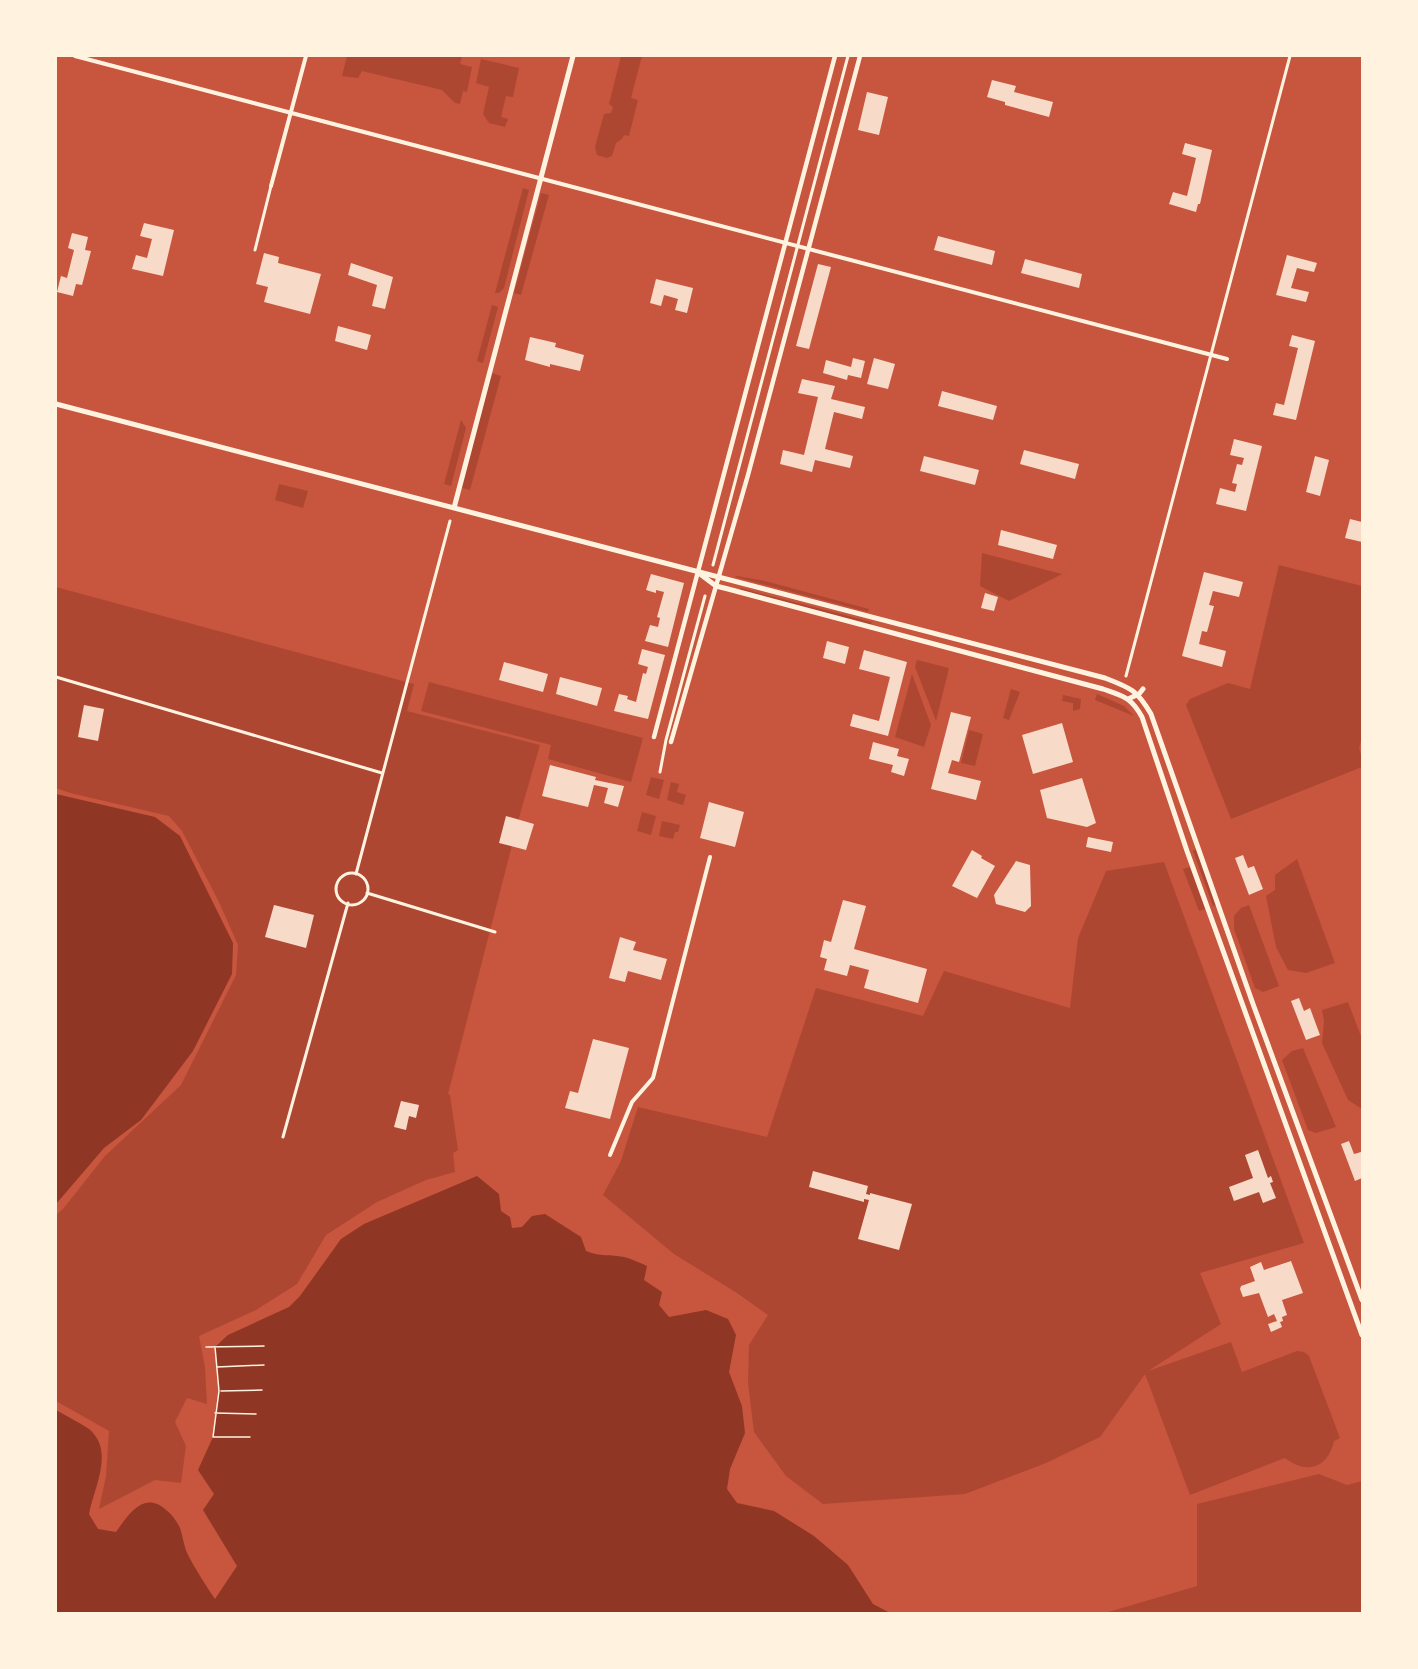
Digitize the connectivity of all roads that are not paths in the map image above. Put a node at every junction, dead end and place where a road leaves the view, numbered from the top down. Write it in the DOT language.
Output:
graph roads {
  1 [pos="75,56"];
  2 [pos="306,56"];
  3 [pos="573,56"];
  4 [pos="835,56"];
  5 [pos="848,56"];
  6 [pos="860,56"];
  7 [pos="1290,56"];
  8 [pos="290,112"];
  9 [pos="541,178"];
  10 [pos="271,186"];
  11 [pos="785,243"];
  12 [pos="797,246"];
  13 [pos="809,249"];
  14 [pos="255,250"];
  15 [pos="1211,355"];
  16 [pos="1227,359"];
  17 [pos="56,404"];
  18 [pos="454,508"];
  19 [pos="450,521"];
  20 [pos="713,565"];
  21 [pos="697,572"];
  22 [pos="718,577"];
  23 [pos="716,586"];
  24 [pos="705,596"];
  25 [pos="1125,676"];
  26 [pos="56,677"];
  27 [pos="1105,678"];
  28 [pos="1103,689"];
  29 [pos="1141,691"];
  30 [pos="1128,699"];
  31 [pos="654,737"];
  32 [pos="671,742"];
  33 [pos="660,771"];
  34 [pos="382,773"];
  35 [pos="1199,847"];
  36 [pos="1187,851"];
  37 [pos="710,857"];
  38 [pos="356,874"];
  39 [pos="366,892"];
  40 [pos="348,903"];
  41 [pos="495,932"];
  42 [pos="283,1137"];
  43 [pos="610,1155"];
  44 [pos="1362,1300"];
  45 [pos="1351,1304"];
  46 [pos="1362,1335"];
  1 -- 8 [label="street"];
  2 -- 8 [label="street"];
  3 -- 9 [label="main road"];
  4 -- 11 [label="street"];
  5 -- 12 [label="street"];
  6 -- 13 [label="street"];
  7 -- 15 [label="street"];
  8 -- 9 [label="street"];
  8 -- 10 [label="street"];
  9 -- 11 [label="street"];
  9 -- 18 [label="main road"];
  10 -- 14 [label="street"];
  11 -- 12 [label="street"];
  11 -- 21 [label="street"];
  12 -- 13 [label="street"];
  12 -- 20 [label="street"];
  13 -- 15 [label="street"];
  13 -- 22 [label="street"];
  15 -- 16 [label="street"];
  15 -- 25 [label="street"];
  17 -- 18 [label="main road"];
  18 -- 21 [label="main road"];
  19 -- 34 [label="street"];
  21 -- 22 [label="main road"];
  21 -- 23 [label="main road"];
  21 -- 31 [label="street"];
  22 -- 23 [label="street"];
  22 -- 27 [label="main road"];
  23 -- 28 [label="main road"];
  23 -- 32 [label="street"];
  24 -- 33 [label="street"];
  26 -- 34 [label="street"];
  27 -- 28 [label="main road"];
  27 -- 29 [label="main road"];
  28 -- 30 [label="main road"];
  29 -- 30 [label="main road"];
  29 -- 35 [label="main road"];
  30 -- 36 [label="main road"];
  34 -- 38 [label="street"];
  35 -- 36 [label="main road"];
  35 -- 44 [label="main road"];
  36 -- 45 [label="main road"];
  37 -- 43 [label="street"];
  38 -- 39 [label="street"];
  38 -- 40 [label="street"];
  39 -- 40 [label="street"];
  39 -- 41 [label="street"];
  40 -- 42 [label="street"];
  44 -- 45 [label="street"];
  45 -- 46 [label="main road"];
}
